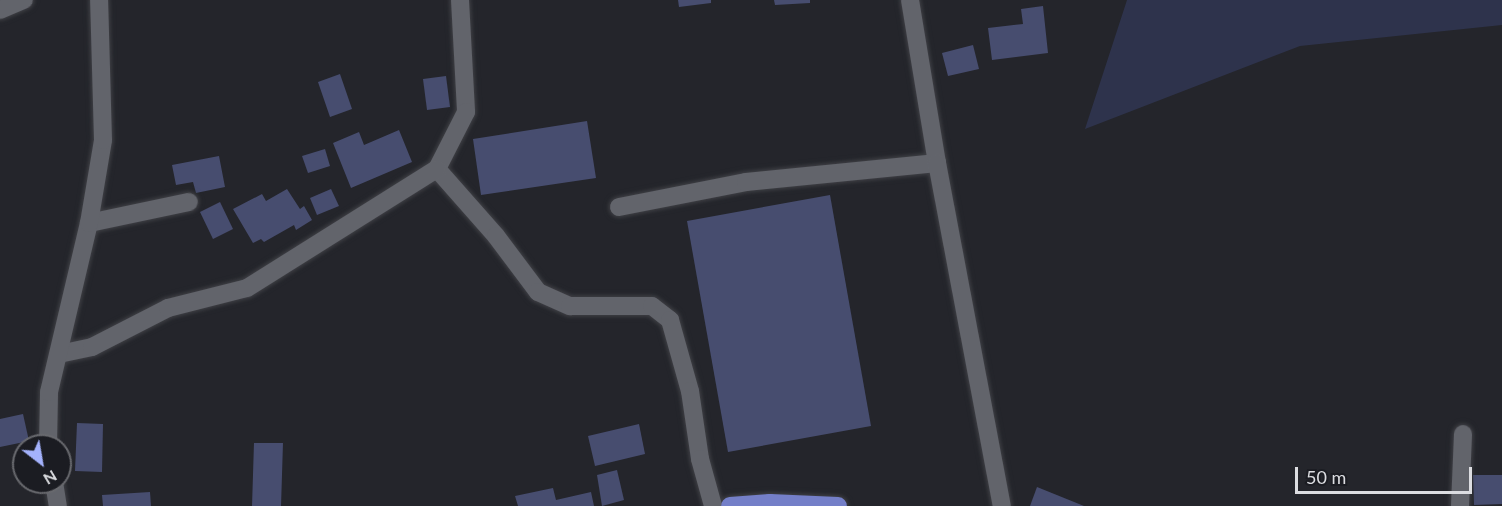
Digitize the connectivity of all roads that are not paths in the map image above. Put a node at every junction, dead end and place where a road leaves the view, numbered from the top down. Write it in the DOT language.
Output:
graph roads {
  1 [pos="24,0"];
  2 [pos="99,0"];
  3 [pos="460,0"];
  4 [pos="910,0"];
  5 [pos="0,10"];
  6 [pos="937,163"];
  7 [pos="437,169"];
  8 [pos="189,202"];
  9 [pos="619,207"];
  10 [pos="89,223"];
  11 [pos="58,354"];
  12 [pos="48,434"];
  13 [pos="1463,434"];
  14 [pos="713,506"];
  15 [pos="730,506"];
  16 [pos="838,506"];
  17 [pos="1002,506"];
  18 [pos="1460,506"];
  1 -- 5 [label="street"];
  2 -- 10 [label="street"];
  3 -- 7 [label="street"];
  4 -- 6 [label="street"];
  6 -- 9 [label="street"];
  6 -- 17 [label="street"];
  7 -- 11 [label="street"];
  7 -- 14 [label="street"];
  8 -- 10 [label="street"];
  10 -- 11 [label="street"];
  11 -- 12 [label="street"];
  13 -- 18 [label="street"];
  15 -- 16 [label="highway"];
}
